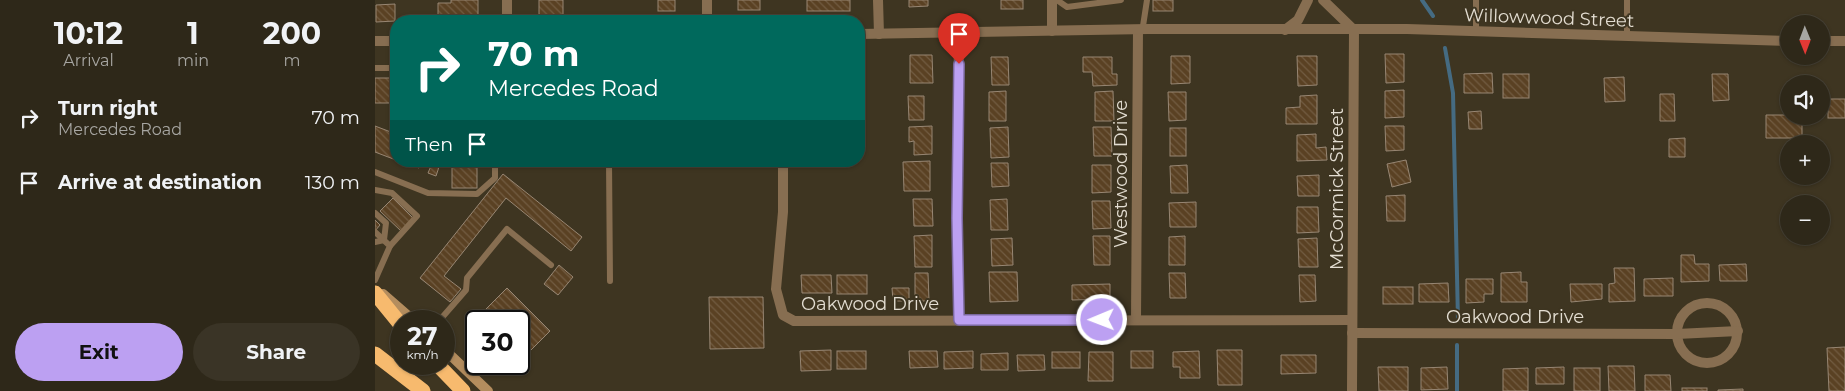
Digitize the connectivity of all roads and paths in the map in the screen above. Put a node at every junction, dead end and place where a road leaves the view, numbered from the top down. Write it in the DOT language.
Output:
graph roads {
  1 [pos="507,0"];
  2 [pos="707,0"];
  3 [pos="879,0"];
  4 [pos="1053,0"];
  5 [pos="1057,0"];
  6 [pos="1121,0"];
  7 [pos="1147,0"];
  8 [pos="1307,0"];
  9 [pos="1323,0"];
  10 [pos="1476,0"];
  11 [pos="1627,0"];
  12 [pos="507,15"];
  13 [pos="707,15"];
  14 [pos="1143,30"];
  15 [pos="1284,30"];
  16 [pos="1354,30"];
  17 [pos="1052,31"];
  18 [pos="1476,32"];
  19 [pos="959,33"];
  20 [pos="865,34"];
  21 [pos="879,34"];
  22 [pos="1627,37"];
  23 [pos="375,41"];
  24 [pos="390,41"];
  25 [pos="1780,41"];
  26 [pos="1830,41"];
  27 [pos="1845,42"];
  28 [pos="375,68"];
  29 [pos="390,68"];
  30 [pos="495,167"];
  31 [pos="609,167"];
  32 [pos="783,167"];
  33 [pos="375,172"];
  34 [pos="375,190"];
  35 [pos="375,214"];
  36 [pos="375,232"];
  37 [pos="384,240"];
  38 [pos="375,242"];
  39 [pos="390,246"];
  40 [pos="551,265"];
  41 [pos="375,280"];
  42 [pos="610,281"];
  43 [pos="375,287"];
  44 [pos="375,293"];
  45 [pos="401,310"];
  46 [pos="449,310"];
  47 [pos="390,311"];
  48 [pos="1136,319"];
  49 [pos="959,320"];
  50 [pos="1352,320"];
  51 [pos="1738,331"];
  52 [pos="1352,333"];
  53 [pos="1677,334"];
  54 [pos="375,354"];
  55 [pos="455,360"];
  56 [pos="448,375"];
  57 [pos="423,391"];
  58 [pos="463,391"];
  59 [pos="488,391"];
  60 [pos="1352,391"];
  1 -- 12 [label="street"];
  2 -- 13 [label="street"];
  3 -- 21 [label="street"];
  4 -- 17 [label="street"];
  5 -- 6 [label="lane"];
  7 -- 14 [label="lane"];
  8 -- 15 [label="street"];
  9 -- 16 [label="street"];
  10 -- 18 [label="lane"];
  11 -- 22 [label="lane"];
  14 -- 15 [label="street, Willowwood Street"];
  14 -- 17 [label="street, Willowwood Street"];
  14 -- 48 [label="street, Westwood Drive"];
  15 -- 16 [label="street, Willowwood Street"];
  16 -- 18 [label="street, Willowwood Street"];
  16 -- 50 [label="street, McCormick Street"];
  17 -- 19 [label="street, Willowwood Street"];
  18 -- 22 [label="street, Willowwood Street"];
  19 -- 21 [label="street, Willowwood Street"];
  19 -- 49 [label="street"];
  20 -- 21 [label="street, Willowwood Street"];
  22 -- 25 [label="street, Willowwood Street"];
  23 -- 24 [label="street"];
  26 -- 27 [label="street"];
  28 -- 29 [label="lane"];
  30 -- 33 [label="lane"];
  31 -- 42 [label="lane"];
  32 -- 49 [label="street, Oakwood Drive"];
  34 -- 39 [label="lane"];
  35 -- 37 [label="lane"];
  36 -- 37 [label="lane"];
  37 -- 38 [label="lane"];
  37 -- 39 [label="lane"];
  39 -- 41 [label="lane"];
  40 -- 46 [label="lane"];
  43 -- 45 [label="main road"];
  44 -- 47 [label="highway"];
  48 -- 49 [label="street, Oakwood Drive"];
  48 -- 50 [label="street, Oakwood Drive"];
  50 -- 52 [label="street, McCormick Street"];
  51 -- 53 [label="street, Oakwood Drive"];
  51 -- 53 [label="street"];
  51 -- 53 [label="street"];
  52 -- 53 [label="street, Oakwood Drive"];
  52 -- 60 [label="street, McCormick Street"];
  54 -- 57 [label="highway"];
  55 -- 59 [label="main road"];
  56 -- 58 [label="highway"];
}
